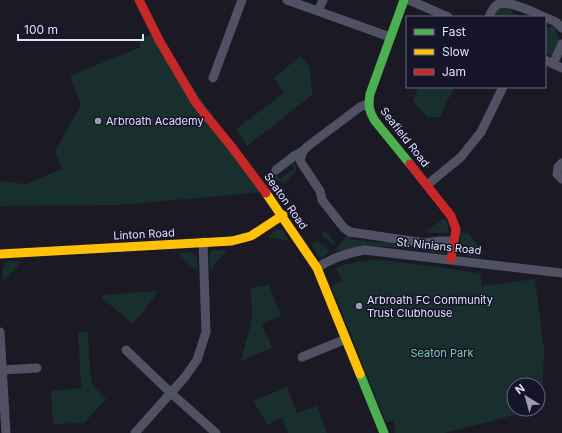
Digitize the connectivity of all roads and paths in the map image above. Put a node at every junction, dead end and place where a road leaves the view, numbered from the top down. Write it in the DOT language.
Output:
graph roads {
  1 [pos="139,0"];
  2 [pos="242,0"];
  3 [pos="287,0"];
  4 [pos="323,0"];
  5 [pos="404,0"];
  6 [pos="409,0"];
  7 [pos="318,11"];
  8 [pos="446,16"];
  9 [pos="489,16"];
  10 [pos="543,16"];
  11 [pos="546,17"];
  12 [pos="562,28"];
  13 [pos="390,37"];
  14 [pos="562,44"];
  15 [pos="553,64"];
  16 [pos="213,78"];
  17 [pos="503,88"];
  18 [pos="368,104"];
  19 [pos="303,151"];
  20 [pos="562,163"];
  21 [pos="276,170"];
  22 [pos="562,179"];
  23 [pos="427,186"];
  24 [pos="283,215"];
  25 [pos="454,241"];
  26 [pos="202,242"];
  27 [pos="0,254"];
  28 [pos="451,259"];
  29 [pos="317,268"];
  30 [pos="562,273"];
  31 [pos="0,332"];
  32 [pos="346,339"];
  33 [pos="126,350"];
  34 [pos="302,357"];
  35 [pos="37,368"];
  36 [pos="2,370"];
  37 [pos="171,393"];
  38 [pos="6,433"];
  39 [pos="135,433"];
  40 [pos="216,433"];
  41 [pos="384,433"];
  1 -- 24 [label="street, Seaton Road"];
  2 -- 16 [label="street"];
  3 -- 7 [label="street"];
  4 -- 7 [label="street"];
  5 -- 13 [label="street, Seafield Road"];
  6 -- 8 [label="street"];
  7 -- 13 [label="street"];
  9 -- 10 [label="street"];
  11 -- 12 [label="street"];
  13 -- 18 [label="street, Seafield Road"];
  14 -- 15 [label="street"];
  17 -- 23 [label="street"];
  18 -- 19 [label="street"];
  18 -- 23 [label="street, Seafield Road"];
  19 -- 21 [label="street"];
  19 -- 25 [label="street"];
  20 -- 22 [label="street"];
  23 -- 25 [label="street, Seafield Road"];
  24 -- 26 [label="street, Linton Road"];
  24 -- 29 [label="street, Seaton Road"];
  25 -- 28 [label="street, Seafield Road"];
  26 -- 27 [label="street, Linton Road"];
  26 -- 37 [label="street"];
  28 -- 29 [label="street, St. Ninians Road"];
  28 -- 30 [label="street, St. Ninians Road"];
  29 -- 32 [label="street, Seaton Road"];
  31 -- 36 [label="street"];
  32 -- 34 [label="street"];
  32 -- 41 [label="street, Seaton Road"];
  33 -- 37 [label="street"];
  35 -- 36 [label="street"];
  36 -- 38 [label="street"];
  37 -- 39 [label="street"];
  37 -- 40 [label="street"];
}
